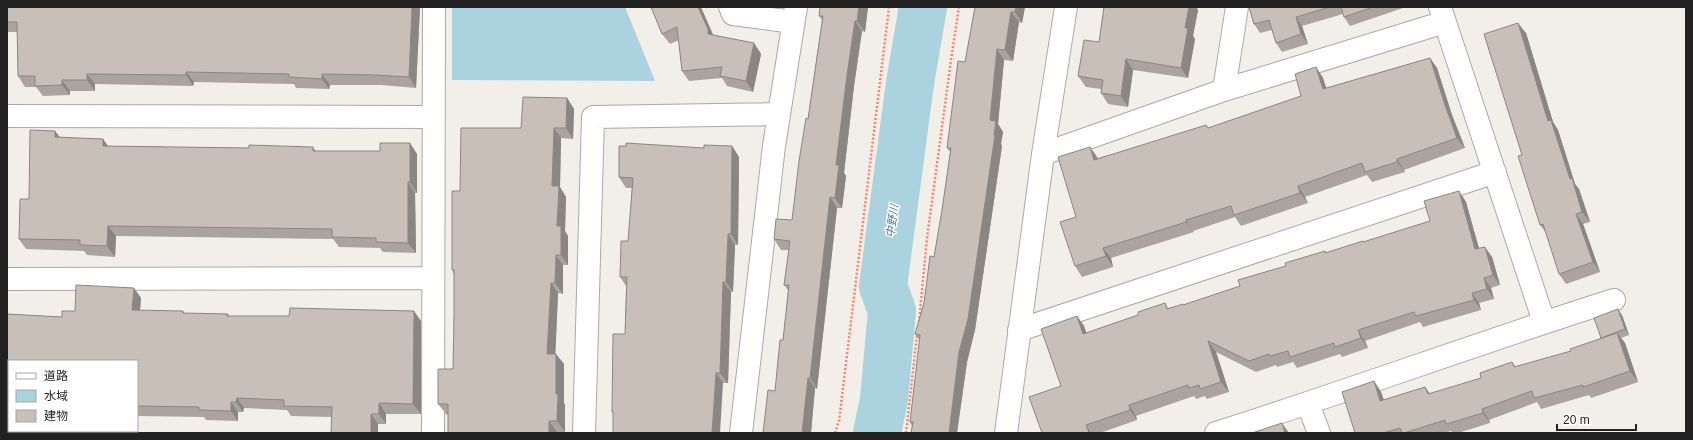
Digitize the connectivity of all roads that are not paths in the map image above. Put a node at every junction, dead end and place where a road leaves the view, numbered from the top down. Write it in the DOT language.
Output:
graph roads {
  1 [pos="434,7"];
  2 [pos="730,7"];
  3 [pos="1066,7"];
  4 [pos="1237,7"];
  5 [pos="1442,14"];
  6 [pos="795,15"];
  7 [pos="1224,90"];
  8 [pos="779,114"];
  9 [pos="7,116"];
  10 [pos="433,117"];
  11 [pos="1043,154"];
  12 [pos="1495,172"];
  13 [pos="433,278"];
  14 [pos="7,279"];
  15 [pos="1614,300"];
  16 [pos="1544,322"];
  17 [pos="1019,330"];
  18 [pos="1308,404"];
  19 [pos="433,433"];
  20 [pos="584,433"];
  21 [pos="741,433"];
  22 [pos="1006,433"];
  23 [pos="1216,433"];
  24 [pos="1319,433"];
  1 -- 10 [label="street"];
  2 -- 6 [label="street"];
  3 -- 11 [label="street"];
  4 -- 7 [label="street"];
  5 -- 7 [label="street"];
  5 -- 12 [label="street"];
  6 -- 8 [label="street"];
  7 -- 11 [label="street"];
  8 -- 20 [label="street"];
  8 -- 21 [label="street"];
  9 -- 10 [label="street"];
  10 -- 13 [label="street"];
  11 -- 17 [label="street"];
  12 -- 16 [label="street"];
  12 -- 17 [label="street"];
  13 -- 14 [label="street"];
  13 -- 19 [label="street"];
  15 -- 16 [label="street"];
  16 -- 18 [label="street"];
  17 -- 22 [label="street"];
  18 -- 23 [label="street"];
  18 -- 24 [label="street"];
}
